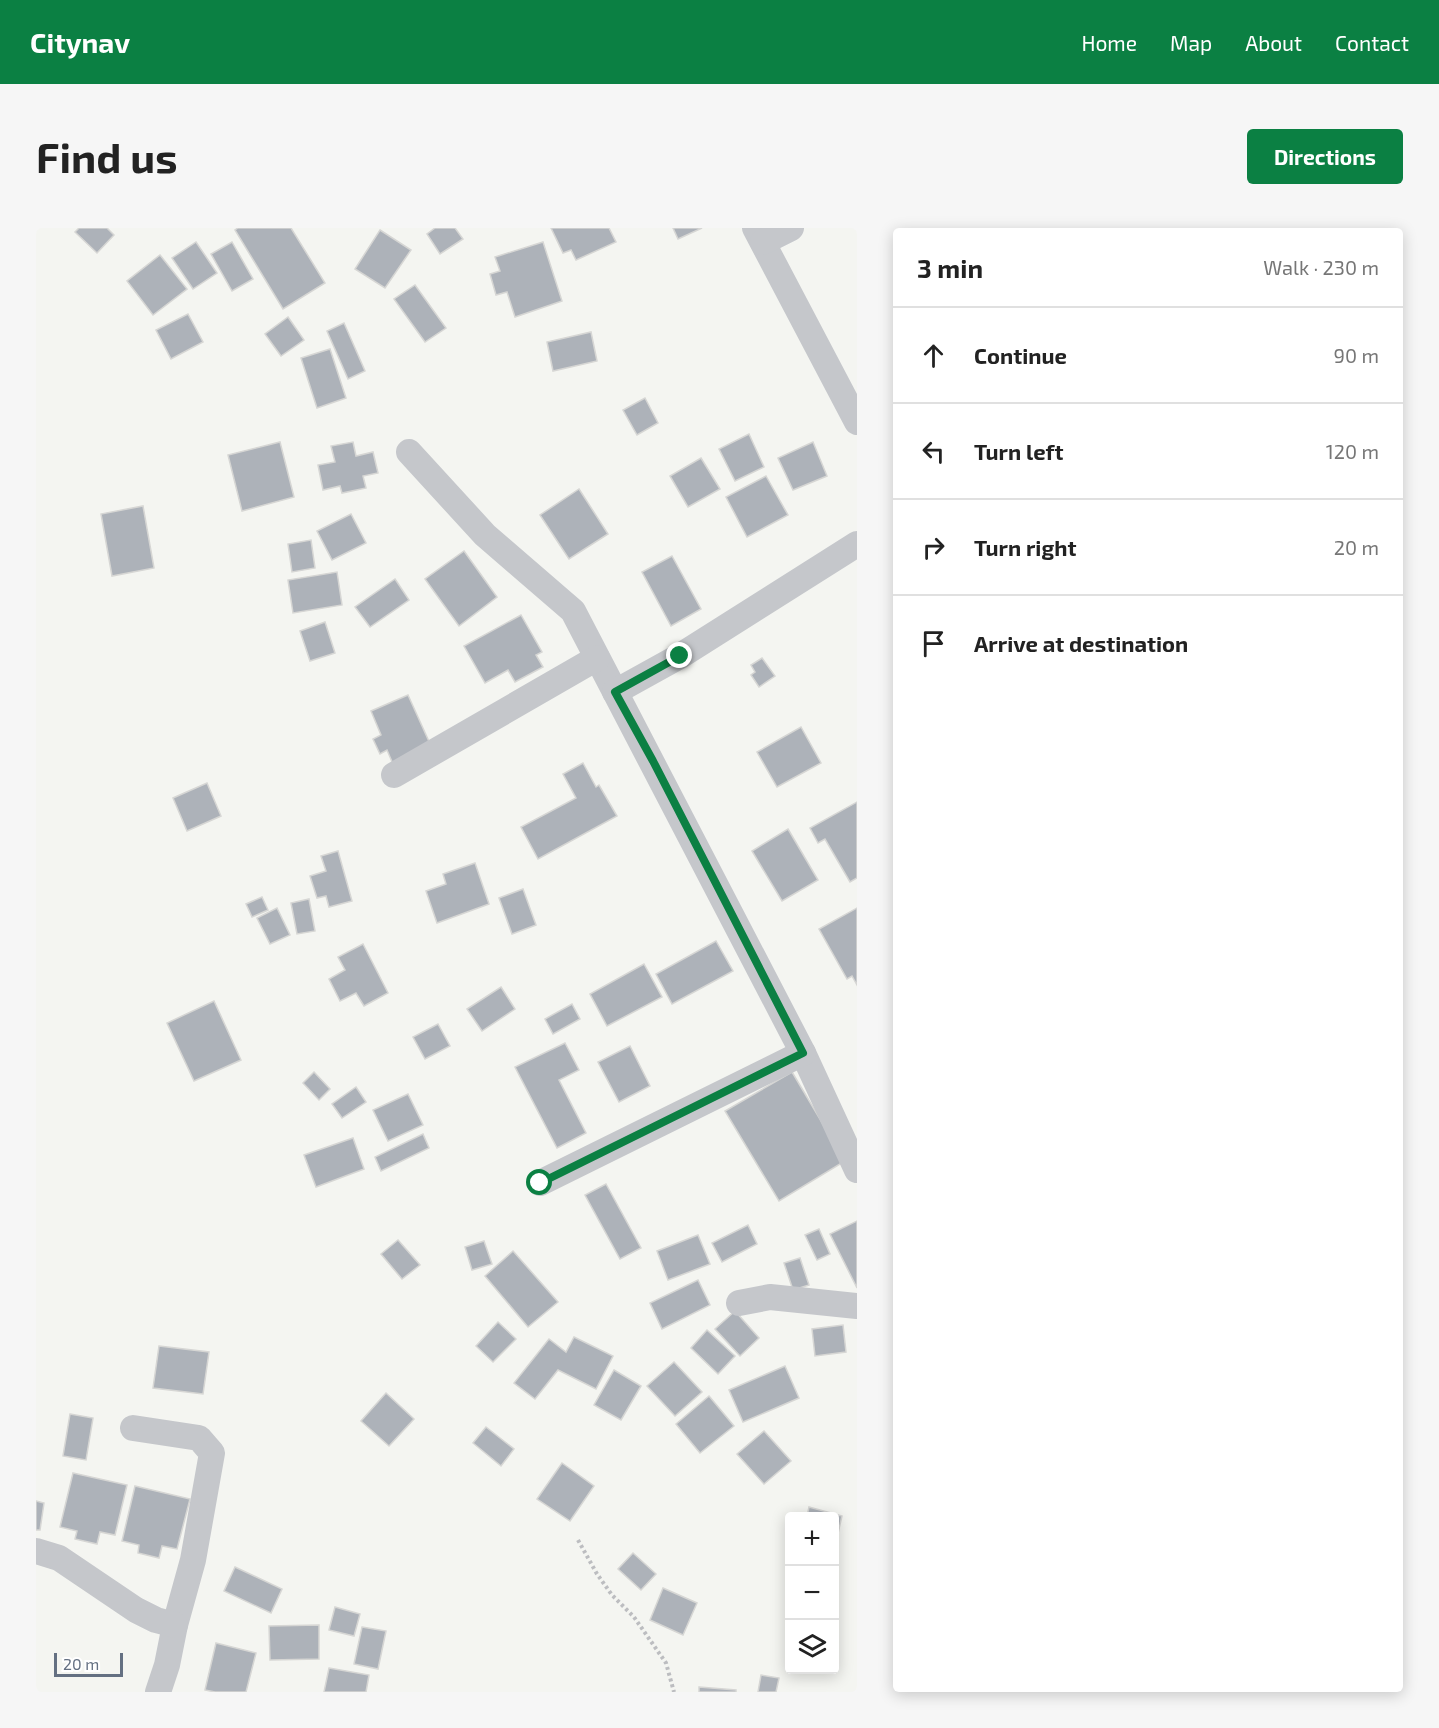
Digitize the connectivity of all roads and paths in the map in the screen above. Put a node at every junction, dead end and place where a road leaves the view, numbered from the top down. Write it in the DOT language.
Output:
graph roads {
  1 [pos="791,228"];
  2 [pos="759,235"];
  3 [pos="857,422"];
  4 [pos="409,452"];
  5 [pos="857,544"];
  6 [pos="597,658"];
  7 [pos="615,692"];
  8 [pos="394,775"];
  9 [pos="803,1053"];
  10 [pos="857,1170"];
  11 [pos="540,1183"];
  12 [pos="739,1303"];
  13 [pos="857,1306"];
  14 [pos="133,1428"];
  15 [pos="578,1540"];
  16 [pos="36,1551"];
  17 [pos="175,1625"];
  18 [pos="158,1692"];
  19 [pos="674,1692"];
  1 -- 2 [label="street"];
  2 -- 3 [label="street"];
  4 -- 6 [label="street"];
  5 -- 7 [label="street"];
  6 -- 7 [label="street"];
  6 -- 8 [label="street"];
  7 -- 9 [label="street"];
  9 -- 10 [label="street"];
  9 -- 11 [label="street"];
  12 -- 13 [label="street"];
  14 -- 17 [label="street"];
  15 -- 19 [label="path"];
  16 -- 17 [label="street"];
  17 -- 18 [label="street"];
}
